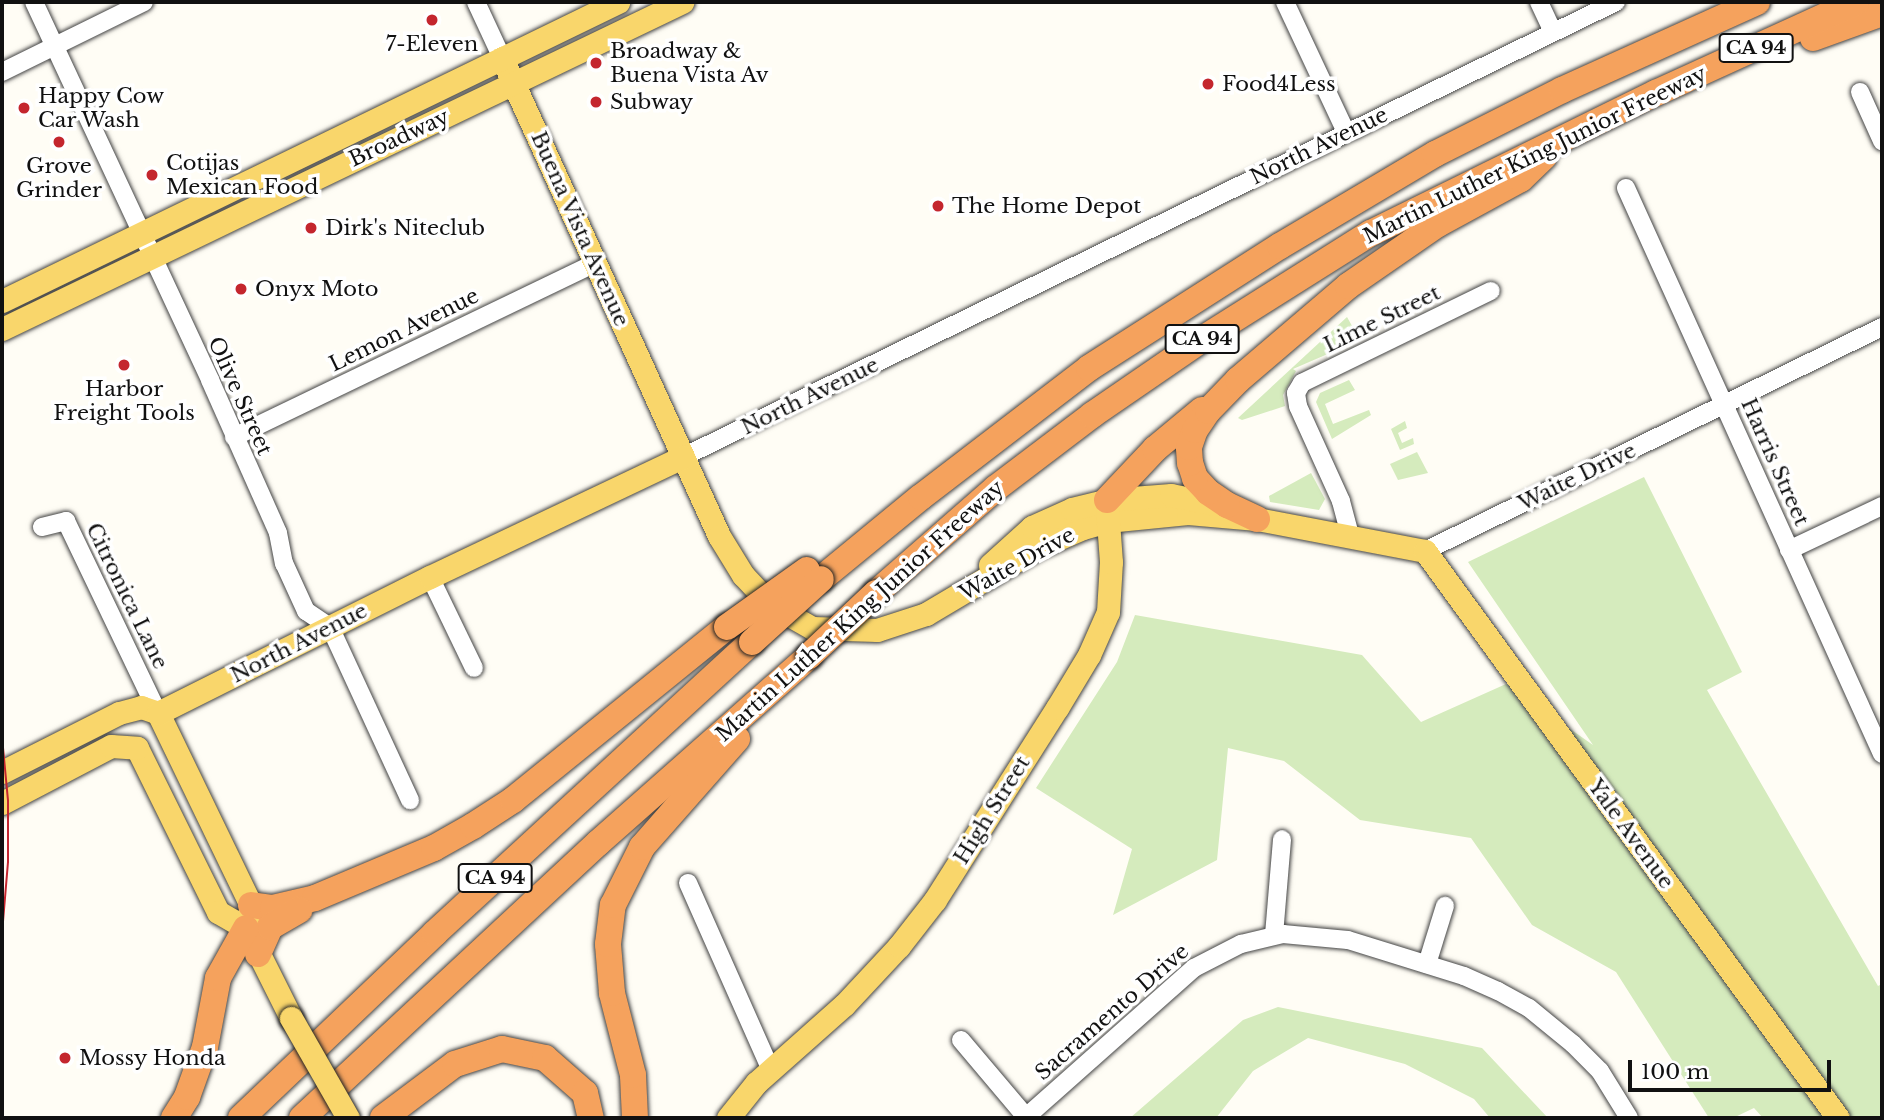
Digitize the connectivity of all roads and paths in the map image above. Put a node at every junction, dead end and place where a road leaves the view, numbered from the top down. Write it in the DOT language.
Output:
graph roads {
  1 [pos="34,2"];
  2 [pos="144,2"];
  3 [pos="476,2"];
  4 [pos="618,2"];
  5 [pos="682,2"];
  6 [pos="1285,2"];
  7 [pos="1539,2"];
  8 [pos="1616,2"];
  9 [pos="1716,2"];
  10 [pos="1758,2"];
  11 [pos="1856,2"];
  12 [pos="1882,13"];
  13 [pos="1553,32"];
  14 [pos="55,45"];
  15 [pos="502,58"];
  16 [pos="1628,61"];
  17 [pos="2,72"];
  18 [pos="513,83"];
  19 [pos="1860,92"];
  20 [pos="1656,93"];
  21 [pos="1346,132"];
  22 [pos="1564,138"];
  23 [pos="1882,141"];
  24 [pos="1626,188"];
  25 [pos="141,234"];
  26 [pos="151,257"];
  27 [pos="595,263"];
  28 [pos="1491,291"];
  29 [pos="2,301"];
  30 [pos="1882,327"];
  31 [pos="2,329"];
  32 [pos="1238,380"];
  33 [pos="1725,404"];
  34 [pos="234,438"];
  35 [pos="683,457"];
  36 [pos="1882,506"];
  37 [pos="1107,510"];
  38 [pos="1257,519"];
  39 [pos="42,527"];
  40 [pos="1350,535"];
  41 [pos="1788,550"];
  42 [pos="1425,551"];
  43 [pos="814,574"];
  44 [pos="430,577"];
  45 [pos="330,627"];
  46 [pos="809,656"];
  47 [pos="474,668"];
  48 [pos="158,713"];
  49 [pos="137,748"];
  50 [pos="1882,754"];
  51 [pos="3,770"];
  52 [pos="410,800"];
  53 [pos="2,803"];
  54 [pos="1282,839"];
  55 [pos="185,842"];
  56 [pos="222,845"];
  57 [pos="688,883"];
  58 [pos="314,898"];
  59 [pos="1445,906"];
  60 [pos="249,916"];
  61 [pos="1274,935"];
  62 [pos="258,954"];
  63 [pos="1427,964"];
  64 [pos="961,1040"];
  65 [pos="771,1070"];
  66 [pos="174,1118"];
  67 [pos="241,1118"];
  68 [pos="302,1118"];
  69 [pos="348,1118"];
  70 [pos="383,1118"];
  71 [pos="591,1118"];
  72 [pos="635,1118"];
  73 [pos="728,1118"];
  74 [pos="1025,1118"];
  75 [pos="1629,1118"];
  76 [pos="1838,1118"];
  1 -- 14 [label="street, Olive Street"];
  2 -- 14 [label="street"];
  3 -- 15 [label="street, Buena Vista Avenue"];
  4 -- 15 [label="main road, Broadway"];
  5 -- 18 [label="main road, Broadway"];
  6 -- 21 [label="street"];
  7 -- 13 [label="street"];
  8 -- 13 [label="street, North Avenue"];
  9 -- 16 [label="highway"];
  10 -- 16 [label="highway, Martin Luther King Junior Freeway / CA 94"];
  11 -- 20 [label="highway, Martin Luther King Junior Freeway / CA 94"];
  12 -- 20 [label="highway"];
  13 -- 21 [label="street, North Avenue"];
  14 -- 17 [label="street"];
  14 -- 25 [label="street, Olive Street"];
  15 -- 18 [label="main road, Buena Vista Avenue"];
  15 -- 25 [label="main road, Broadway"];
  16 -- 43 [label="highway, Martin Luther King Junior Freeway / CA 94"];
  18 -- 26 [label="main road, Broadway"];
  18 -- 27 [label="main road, Buena Vista Avenue"];
  19 -- 23 [label="street"];
  20 -- 22 [label="highway, Martin Luther King Junior Freeway / CA 94"];
  21 -- 35 [label="street, North Avenue"];
  22 -- 32 [label="highway"];
  22 -- 46 [label="highway, Martin Luther King Junior Freeway / CA 94, bridge"];
  24 -- 33 [label="street, Harris Street"];
  25 -- 26 [label="street, Olive Street"];
  25 -- 29 [label="main road, Broadway"];
  26 -- 31 [label="main road, Broadway"];
  26 -- 34 [label="street, Olive Street"];
  27 -- 34 [label="street, Lemon Avenue"];
  27 -- 35 [label="main road, Buena Vista Avenue"];
  28 -- 40 [label="street, Lime Street"];
  30 -- 33 [label="street, Waite Drive"];
  32 -- 37 [label="highway"];
  32 -- 38 [label="highway"];
  33 -- 41 [label="street, Harris Street"];
  33 -- 42 [label="street, Waite Drive"];
  34 -- 45 [label="street, Olive Street"];
  35 -- 37 [label="main road, Waite Drive"];
  35 -- 44 [label="main road, North Avenue"];
  36 -- 41 [label="street"];
  37 -- 38 [label="main road, Waite Drive"];
  37 -- 65 [label="main road, High Street"];
  38 -- 40 [label="main road, Waite Drive"];
  39 -- 48 [label="street, Citronica Lane"];
  40 -- 42 [label="main road, Waite Drive"];
  41 -- 50 [label="street, Harris Street"];
  42 -- 76 [label="main road, Yale Avenue"];
  43 -- 58 [label="highway, bridge"];
  43 -- 67 [label="highway, CA 94, bridge"];
  44 -- 45 [label="main road, North Avenue"];
  44 -- 47 [label="street"];
  45 -- 48 [label="main road, North Avenue"];
  45 -- 52 [label="street, Olive Street"];
  46 -- 68 [label="highway, Martin Luther King Junior Freeway / CA 94"];
  46 -- 72 [label="highway"];
  48 -- 49 [label="main road"];
  48 -- 51 [label="main road"];
  48 -- 56 [label="main road"];
  49 -- 53 [label="main road"];
  49 -- 55 [label="main road"];
  54 -- 61 [label="street"];
  55 -- 56 [label="main road"];
  55 -- 60 [label="main road"];
  56 -- 60 [label="main road"];
  57 -- 65 [label="street"];
  58 -- 60 [label="highway"];
  58 -- 62 [label="highway"];
  59 -- 63 [label="street"];
  60 -- 62 [label="main road"];
  60 -- 66 [label="highway"];
  61 -- 63 [label="street, Sacramento Drive"];
  61 -- 74 [label="street, Sacramento Drive"];
  62 -- 69 [label="main road, bridge"];
  63 -- 75 [label="street, Sacramento Drive"];
  64 -- 74 [label="street"];
  65 -- 73 [label="main road, High Street"];
  70 -- 71 [label="highway"];
}
